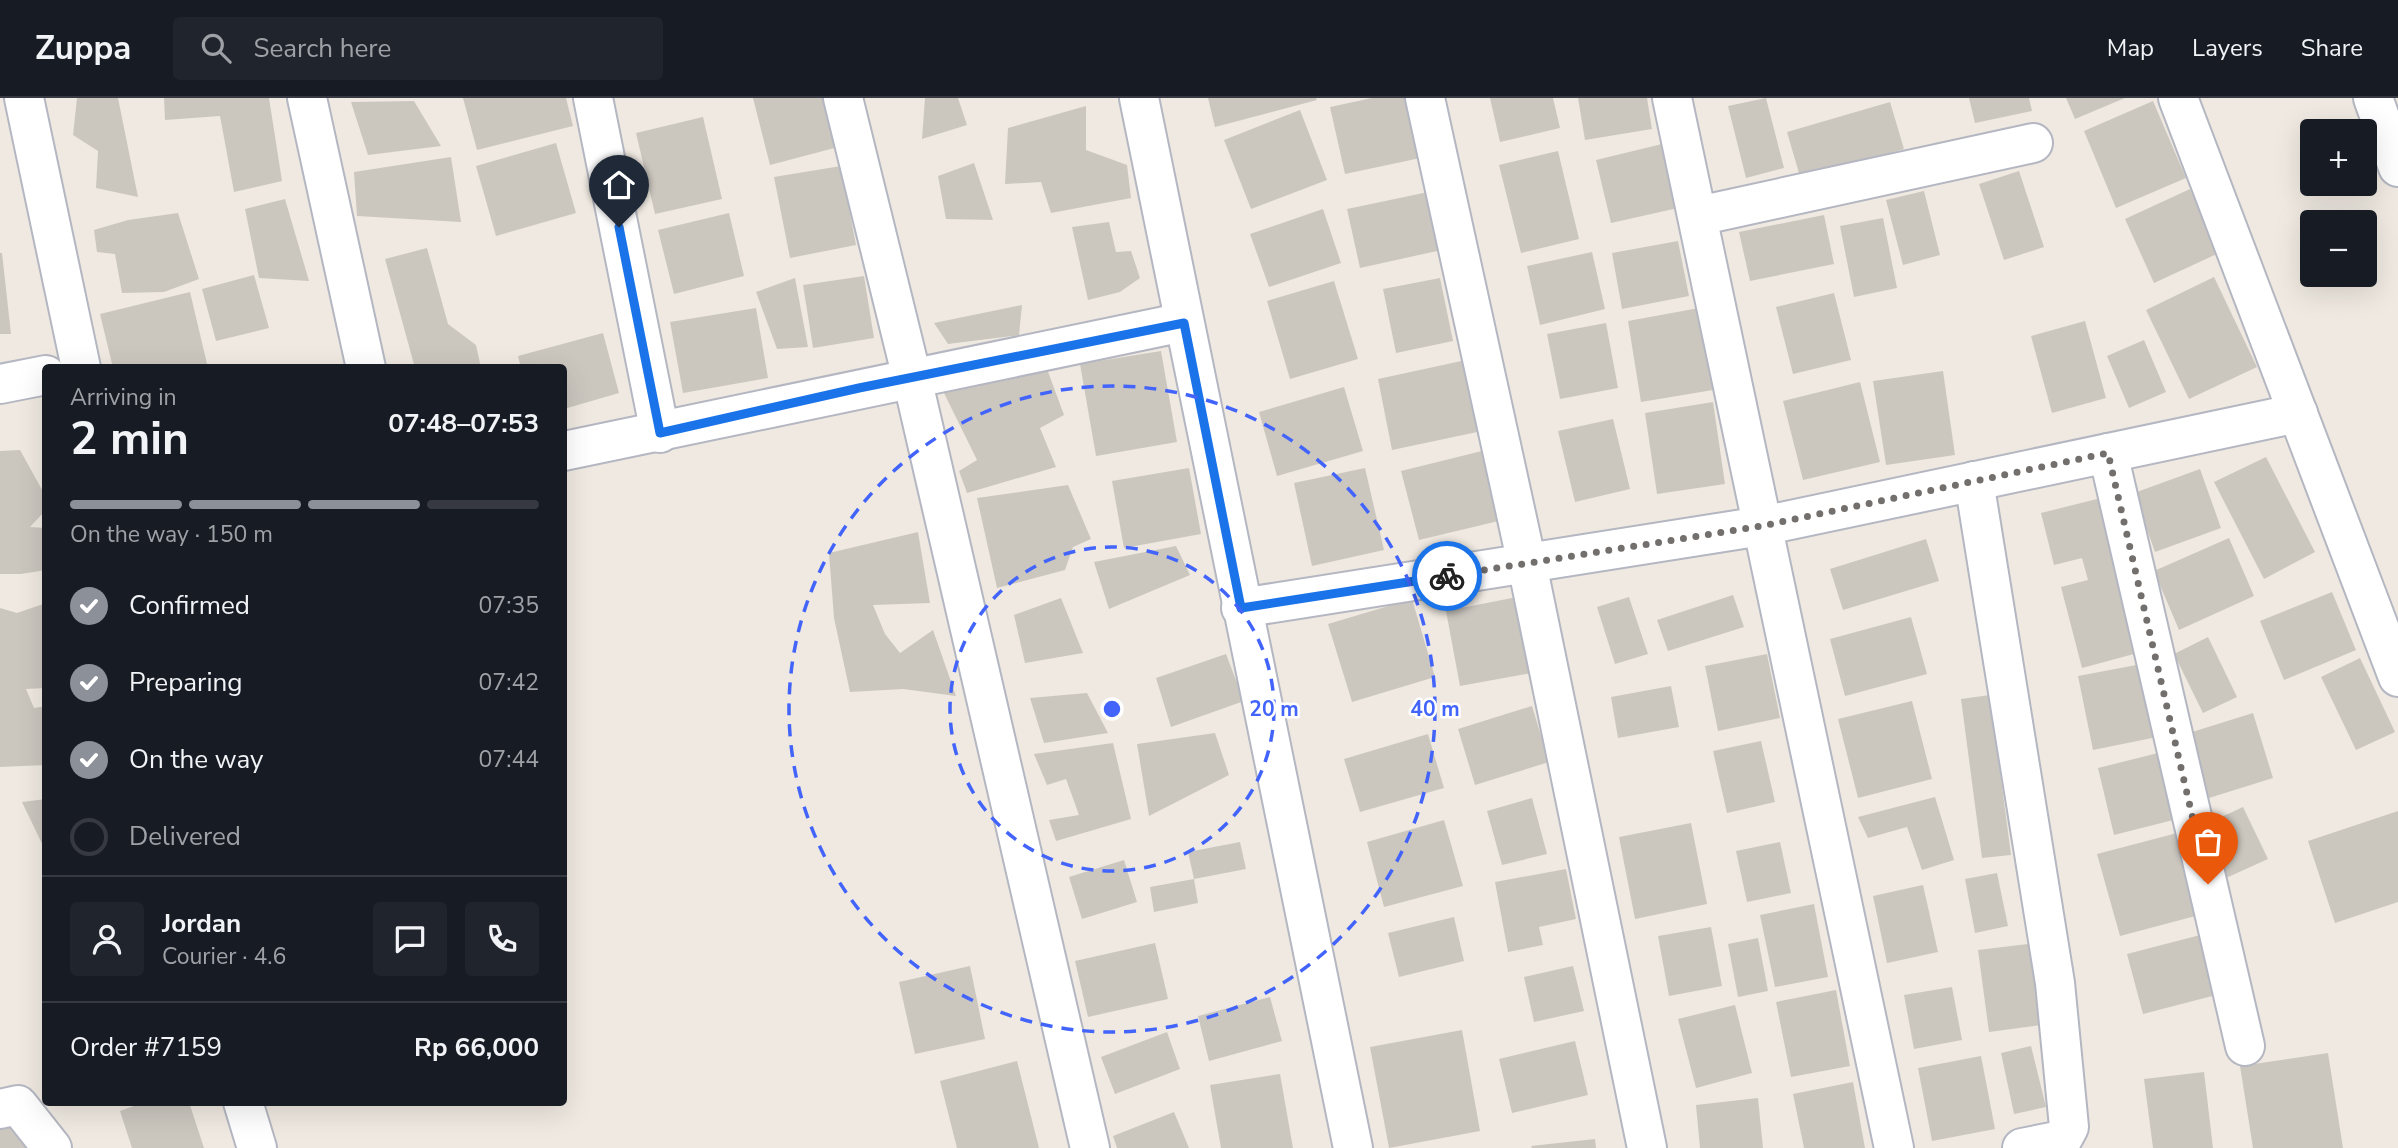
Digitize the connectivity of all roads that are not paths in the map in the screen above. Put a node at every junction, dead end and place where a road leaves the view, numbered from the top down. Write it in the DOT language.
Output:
graph roads {
  1 [pos="24,98"];
  2 [pos="307,98"];
  3 [pos="593,98"];
  4 [pos="843,98"];
  5 [pos="1139,98"];
  6 [pos="1425,98"];
  7 [pos="1672,98"];
  8 [pos="2178,98"];
  9 [pos="2373,98"];
  10 [pos="2033,144"];
  11 [pos="2398,167"];
  12 [pos="1698,216"];
  13 [pos="1184,323"];
  14 [pos="80,364"];
  15 [pos="365,364"];
  16 [pos="42,376"];
  17 [pos="912,378"];
  18 [pos="0,384"];
  19 [pos="2298,413"];
  20 [pos="660,433"];
  21 [pos="567,450"];
  22 [pos="2108,453"];
  23 [pos="1974,481"];
  24 [pos="1762,526"];
  25 [pos="1527,564"];
  26 [pos="1241,608"];
  27 [pos="2398,677"];
  28 [pos="2245,1046"];
  29 [pos="244,1106"];
  30 [pos="0,1109"];
  31 [pos="52,1148"];
  32 [pos="257,1148"];
  33 [pos="1090,1148"];
  34 [pos="1353,1148"];
  35 [pos="1647,1148"];
  36 [pos="1894,1148"];
  37 [pos="2021,1148"];
  1 -- 14 [label="street"];
  2 -- 15 [label="street"];
  3 -- 20 [label="street"];
  4 -- 17 [label="street"];
  5 -- 13 [label="street"];
  6 -- 25 [label="street"];
  7 -- 12 [label="street"];
  8 -- 19 [label="street"];
  9 -- 11 [label="street"];
  10 -- 12 [label="street"];
  12 -- 24 [label="street"];
  13 -- 17 [label="street"];
  13 -- 26 [label="street"];
  16 -- 18 [label="street"];
  17 -- 20 [label="street"];
  17 -- 33 [label="street"];
  19 -- 22 [label="street"];
  19 -- 27 [label="street"];
  20 -- 21 [label="street"];
  22 -- 23 [label="street"];
  22 -- 28 [label="street"];
  23 -- 24 [label="street"];
  23 -- 37 [label="street"];
  24 -- 25 [label="street"];
  24 -- 36 [label="street"];
  25 -- 26 [label="street"];
  25 -- 35 [label="street"];
  26 -- 34 [label="street"];
  29 -- 32 [label="street"];
  30 -- 31 [label="street"];
}
